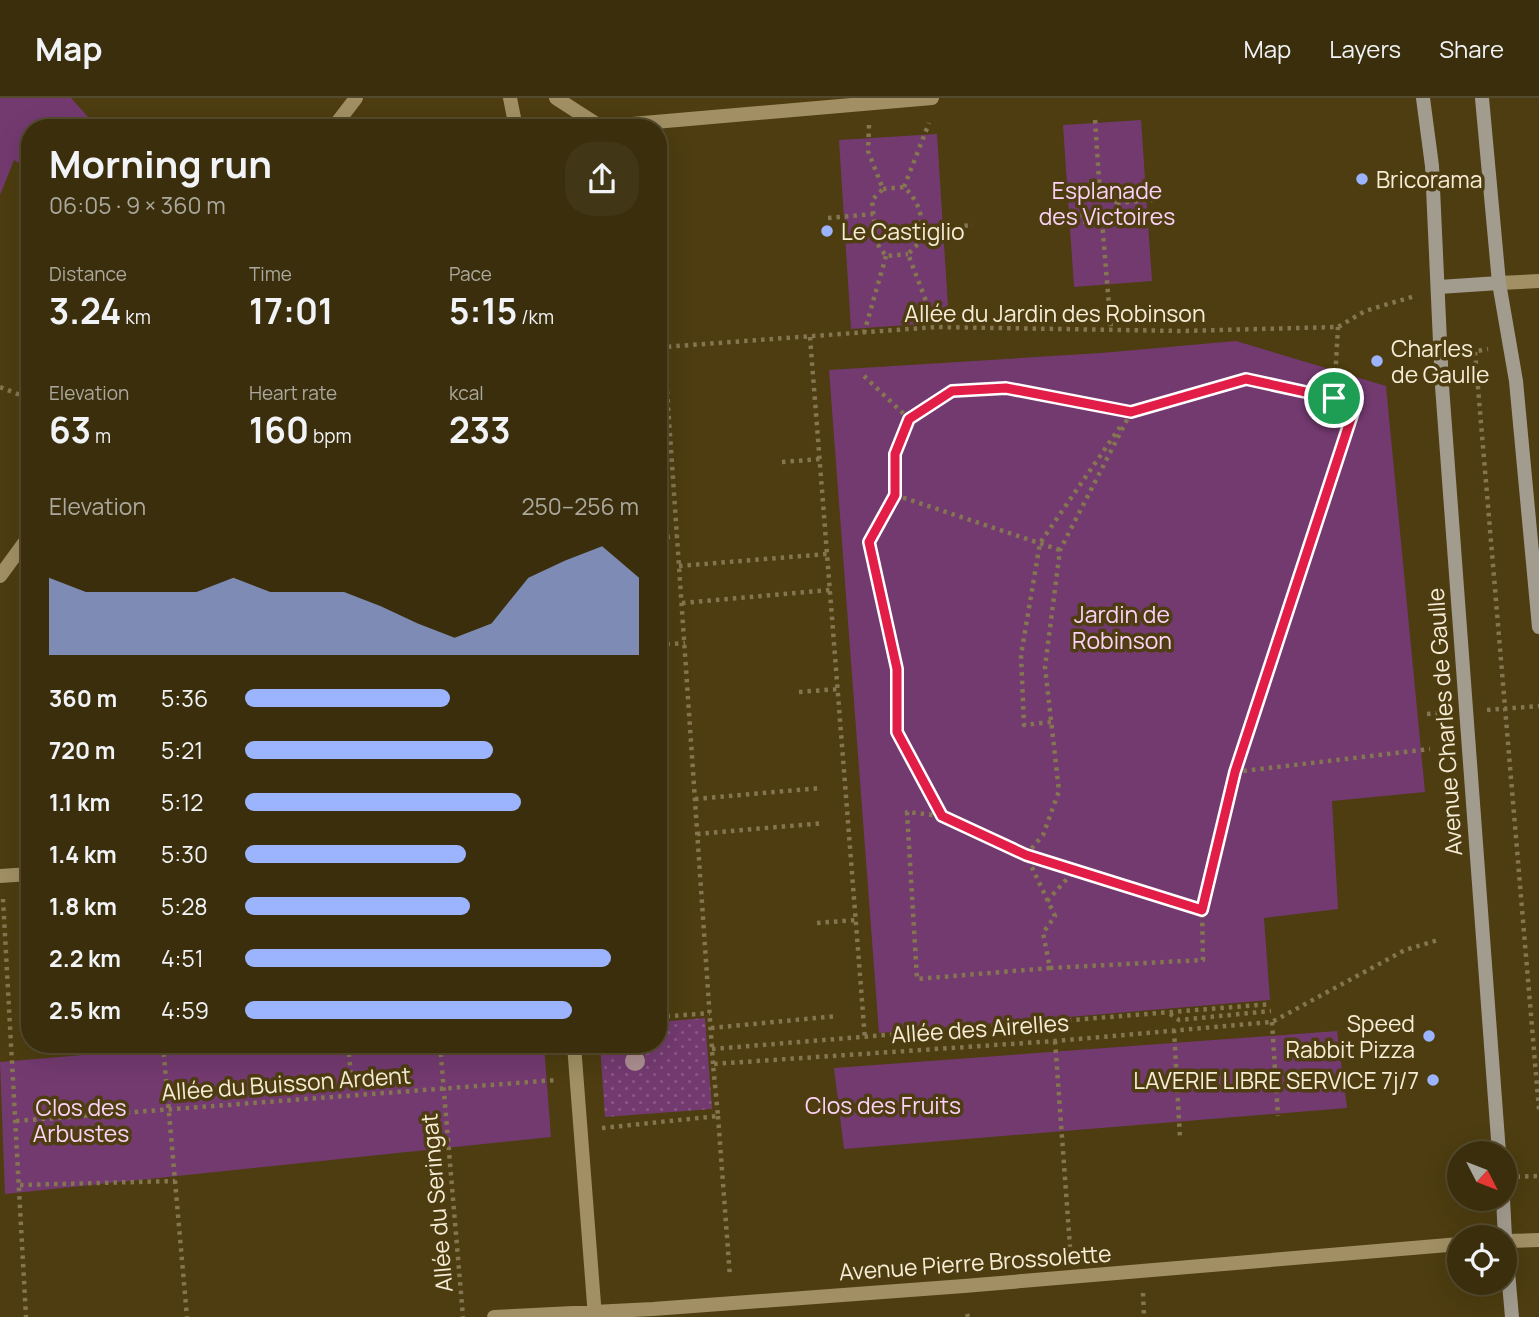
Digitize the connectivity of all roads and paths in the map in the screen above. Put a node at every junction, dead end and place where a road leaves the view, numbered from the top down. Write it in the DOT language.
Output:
graph roads {
  1 [pos="356,98"];
  2 [pos="510,98"];
  3 [pos="556,98"];
  4 [pos="932,98"];
  5 [pos="1423,98"];
  6 [pos="1482,98"];
  7 [pos="870,103"];
  8 [pos="340,119"];
  9 [pos="514,119"];
  10 [pos="589,119"];
  11 [pos="1095,120"];
  12 [pos="667,121"];
  13 [pos="929,122"];
  14 [pos="904,187"];
  15 [pos="883,189"];
  16 [pos="1100,194"];
  17 [pos="1153,200"];
  18 [pos="1117,203"];
  19 [pos="873,214"];
  20 [pos="828,218"];
  21 [pos="1102,221"];
  22 [pos="973,225"];
  23 [pos="922,229"];
  24 [pos="908,254"];
  25 [pos="886,256"];
  26 [pos="1539,281"];
  27 [pos="1499,283"];
  28 [pos="1439,287"];
  29 [pos="936,327"];
  30 [pos="1338,327"];
  31 [pos="1111,330"];
  32 [pos="864,333"];
  33 [pos="810,337"];
  34 [pos="1511,345"];
  35 [pos="667,347"];
  36 [pos="1475,352"];
  37 [pos="1441,357"];
  38 [pos="864,376"];
  39 [pos="0,387"];
  40 [pos="667,391"];
  41 [pos="21,395"];
  42 [pos="1334,398"];
  43 [pos="1131,412"];
  44 [pos="909,419"];
  45 [pos="820,459"];
  46 [pos="782,462"];
  47 [pos="895,495"];
  48 [pos="677,536"];
  49 [pos="667,537"];
  50 [pos="1040,543"];
  51 [pos="21,547"];
  52 [pos="1060,550"];
  53 [pos="827,554"];
  54 [pos="679,566"];
  55 [pos="0,576"];
  56 [pos="830,590"];
  57 [pos="682,603"];
  58 [pos="1539,627"];
  59 [pos="685,643"];
  60 [pos="667,644"];
  61 [pos="838,689"];
  62 [pos="799,692"];
  63 [pos="1051,722"];
  64 [pos="1430,749"];
  65 [pos="1235,772"];
  66 [pos="821,788"];
  67 [pos="695,799"];
  68 [pos="942,816"];
  69 [pos="824,823"];
  70 [pos="697,834"];
  71 [pos="1026,855"];
  72 [pos="1075,870"];
  73 [pos="21,875"];
  74 [pos="1,876"];
  75 [pos="1047,901"];
  76 [pos="1202,910"];
  77 [pos="856,920"];
  78 [pos="817,923"];
  79 [pos="1438,940"];
  80 [pos="1050,968"];
  81 [pos="1271,1004"];
  82 [pos="1271,1011"];
  83 [pos="710,1013"];
  84 [pos="1170,1014"];
  85 [pos="667,1016"];
  86 [pos="837,1016"];
  87 [pos="1272,1022"];
  88 [pos="711,1028"];
  89 [pos="1174,1030"];
  90 [pos="865,1039"];
  91 [pos="1055,1041"];
  92 [pos="712,1049"];
  93 [pos="164,1053"];
  94 [pos="349,1053"];
  95 [pos="441,1053"];
  96 [pos="574,1053"];
  97 [pos="713,1063"];
  98 [pos="558,1080"];
  99 [pos="444,1088"];
  100 [pos="352,1095"];
  101 [pos="169,1109"];
  102 [pos="1539,1110"];
  103 [pos="718,1116"];
  104 [pos="1278,1116"];
  105 [pos="16,1121"];
  106 [pos="579,1128"];
  107 [pos="1180,1139"];
  108 [pos="1498,1141"];
  109 [pos="1539,1175"];
  110 [pos="1517,1176"];
  111 [pos="175,1181"];
  112 [pos="20,1185"];
  113 [pos="1517,1239"];
  114 [pos="1539,1240"];
  115 [pos="1447,1245"];
  116 [pos="1070,1248"];
  117 [pos="730,1277"];
  118 [pos="1510,1295"];
  119 [pos="594,1314"];
  120 [pos="26,1317"];
  121 [pos="187,1317"];
  122 [pos="463,1317"];
  123 [pos="494,1317"];
  124 [pos="1512,1317"];
  1 -- 8 [label="street"];
  2 -- 9 [label="street"];
  3 -- 10 [label="street"];
  4 -- 7 [label="street"];
  5 -- 28 [label="main road, Avenue Charles de Gaulle"];
  6 -- 27 [label="main road"];
  7 -- 12 [label="street"];
  7 -- 15 [label="path"];
  11 -- 16 [label="path"];
  13 -- 14 [label="path"];
  14 -- 15 [label="path"];
  14 -- 23 [label="path"];
  15 -- 19 [label="path"];
  16 -- 18 [label="path"];
  16 -- 21 [label="path"];
  17 -- 18 [label="path"];
  18 -- 21 [label="path"];
  19 -- 20 [label="path"];
  19 -- 25 [label="path"];
  21 -- 31 [label="path"];
  22 -- 23 [label="path"];
  23 -- 24 [label="path"];
  24 -- 25 [label="path"];
  24 -- 29 [label="path"];
  25 -- 32 [label="path"];
  26 -- 27 [label="street"];
  27 -- 28 [label="main road"];
  27 -- 34 [label="main road"];
  28 -- 30 [label="path, Allée du Jardin des Robinson"];
  28 -- 37 [label="main road, Avenue Charles de Gaulle"];
  29 -- 31 [label="path, Allée du Jardin des Robinson"];
  29 -- 32 [label="path, Allée du Jardin des Robinson"];
  30 -- 31 [label="path, Allée du Jardin des Robinson"];
  30 -- 42 [label="path"];
  32 -- 33 [label="path, Allée du Jardin des Robinson"];
  33 -- 35 [label="path, Allée du Jardin des Robinson"];
  33 -- 45 [label="path"];
  34 -- 36 [label="path"];
  34 -- 58 [label="main road"];
  36 -- 37 [label="path"];
  36 -- 102 [label="path"];
  37 -- 108 [label="main road, Avenue Charles de Gaulle"];
  38 -- 44 [label="path"];
  39 -- 41 [label="path"];
  40 -- 48 [label="path, Allée du Jardin des Robinson"];
  42 -- 43 [label="path"];
  42 -- 65 [label="path"];
  43 -- 44 [label="path"];
  43 -- 50 [label="path"];
  43 -- 52 [label="path"];
  44 -- 47 [label="path"];
  45 -- 46 [label="path"];
  45 -- 53 [label="path"];
  47 -- 50 [label="path"];
  47 -- 68 [label="path"];
  48 -- 49 [label="path"];
  48 -- 54 [label="path"];
  50 -- 52 [label="path"];
  50 -- 63 [label="path"];
  51 -- 55 [label="street"];
  52 -- 63 [label="path"];
  53 -- 54 [label="path"];
  53 -- 56 [label="path"];
  54 -- 57 [label="path"];
  56 -- 57 [label="path"];
  56 -- 61 [label="path"];
  57 -- 59 [label="path"];
  59 -- 60 [label="path"];
  59 -- 67 [label="path"];
  61 -- 62 [label="path"];
  61 -- 77 [label="path"];
  63 -- 71 [label="path"];
  64 -- 65 [label="path"];
  65 -- 76 [label="path"];
  66 -- 67 [label="path"];
  67 -- 70 [label="path"];
  68 -- 71 [label="path"];
  68 -- 80 [label="path"];
  69 -- 70 [label="path"];
  70 -- 83 [label="path"];
  71 -- 72 [label="path"];
  71 -- 75 [label="path"];
  72 -- 75 [label="path"];
  72 -- 76 [label="path"];
  73 -- 74 [label="street"];
  74 -- 105 [label="path"];
  75 -- 80 [label="path"];
  76 -- 80 [label="path"];
  77 -- 78 [label="path"];
  77 -- 90 [label="path"];
  79 -- 87 [label="path, Allée des Airelles"];
  81 -- 84 [label="path"];
  82 -- 84 [label="path"];
  83 -- 85 [label="path"];
  83 -- 88 [label="path"];
  84 -- 90 [label="path"];
  86 -- 88 [label="path"];
  87 -- 89 [label="path, Allée des Airelles"];
  87 -- 104 [label="path"];
  88 -- 92 [label="path"];
  89 -- 91 [label="path, Allée des Airelles"];
  89 -- 107 [label="path"];
  90 -- 92 [label="path"];
  91 -- 97 [label="path, Allée des Airelles"];
  91 -- 116 [label="path"];
  92 -- 97 [label="path"];
  93 -- 101 [label="path"];
  94 -- 100 [label="path"];
  95 -- 99 [label="path, Allée du Seringat"];
  96 -- 106 [label="street"];
  97 -- 103 [label="path"];
  98 -- 99 [label="path, Allée du Buisson Ardent"];
  99 -- 100 [label="path, Allée du Buisson Ardent"];
  99 -- 122 [label="path, Allée du Seringat"];
  100 -- 101 [label="path, Allée du Buisson Ardent"];
  101 -- 105 [label="path, Allée du Buisson Ardent"];
  101 -- 111 [label="path"];
  103 -- 106 [label="path"];
  103 -- 117 [label="path"];
  105 -- 112 [label="path"];
  106 -- 119 [label="street"];
  109 -- 110 [label="path"];
  111 -- 112 [label="path"];
  111 -- 121 [label="path"];
  112 -- 120 [label="path"];
  113 -- 114 [label="street"];
  115 -- 119 [label="street, Avenue Pierre Brossolette"];
  118 -- 124 [label="main road"];
  119 -- 123 [label="street, Avenue Pierre Brossolette"];
}
